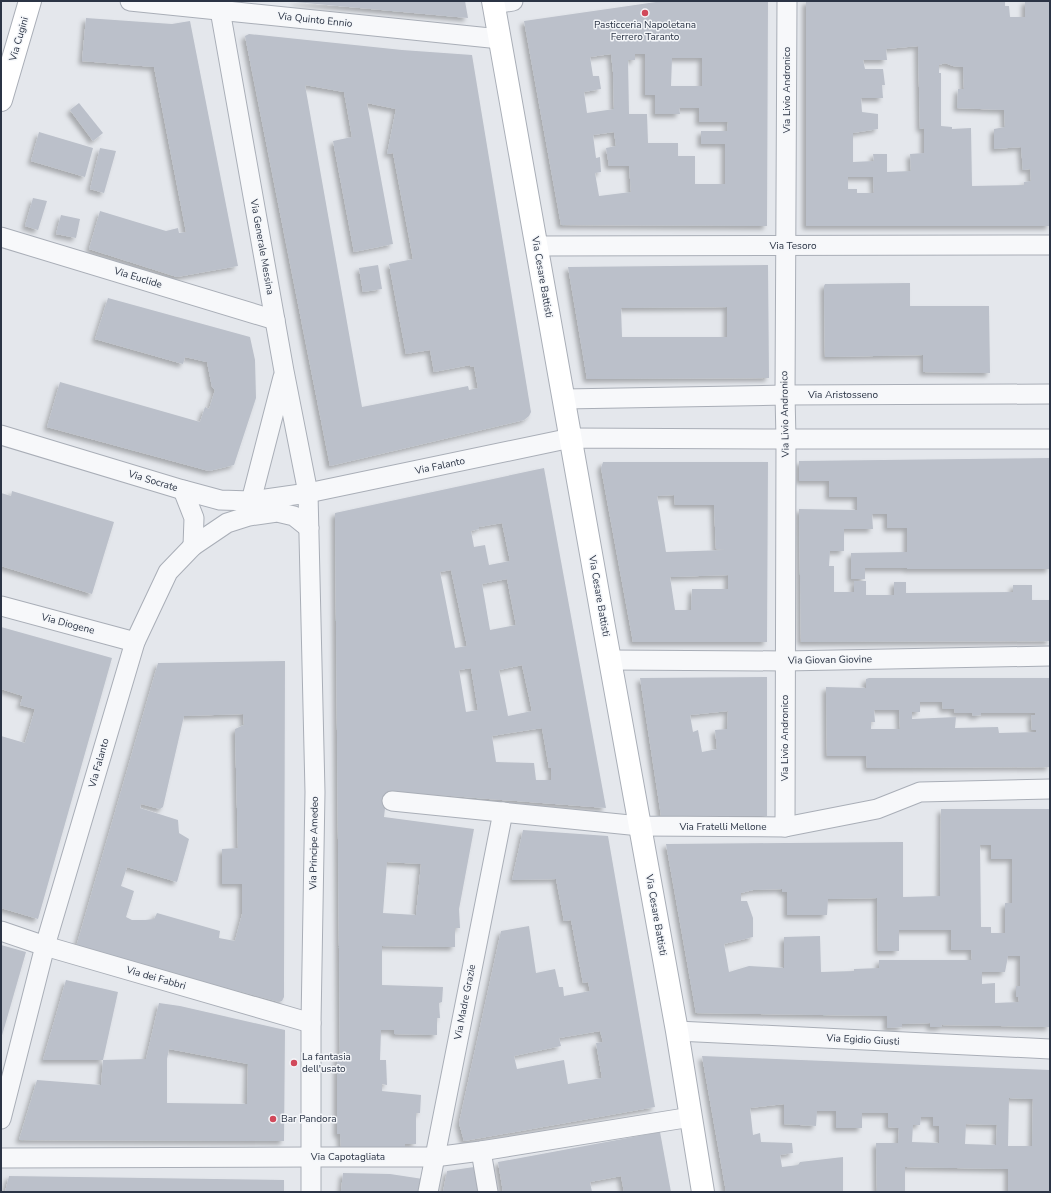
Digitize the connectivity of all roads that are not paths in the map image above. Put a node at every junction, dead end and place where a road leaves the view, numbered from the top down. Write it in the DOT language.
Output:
graph roads {
  1 [pos="30,1"];
  2 [pos="130,1"];
  3 [pos="788,1"];
  4 [pos="500,2"];
  5 [pos="220,6"];
  6 [pos="500,40"];
  7 [pos="1,100"];
  8 [pos="1,237"];
  9 [pos="1050,245"];
  10 [pos="536,246"];
  11 [pos="786,246"];
  12 [pos="275,320"];
  13 [pos="284,371"];
  14 [pos="1050,394"];
  15 [pos="785,395"];
  16 [pos="564,399"];
  17 [pos="1,435"];
  18 [pos="571,438"];
  19 [pos="786,439"];
  20 [pos="1050,439"];
  21 [pos="183,490"];
  22 [pos="308,493"];
  23 [pos="251,501"];
  24 [pos="309,528"];
  25 [pos="193,546"];
  26 [pos="1,606"];
  27 [pos="135,642"];
  28 [pos="1050,656"];
  29 [pos="610,660"];
  30 [pos="785,660"];
  31 [pos="1050,789"];
  32 [pos="392,800"];
  33 [pos="503,812"];
  34 [pos="640,826"];
  35 [pos="785,827"];
  36 [pos="1,931"];
  37 [pos="45,946"];
  38 [pos="311,1024"];
  39 [pos="677,1031"];
  40 [pos="1050,1049"];
  41 [pos="691,1117"];
  42 [pos="1,1119"];
  43 [pos="481,1151"];
  44 [pos="311,1157"];
  45 [pos="1,1158"];
  46 [pos="434,1158"];
  47 [pos="312,1192"];
  48 [pos="428,1192"];
  49 [pos="488,1192"];
  50 [pos="703,1192"];
  1 -- 7 [label="main road, Via Cugini"];
  2 -- 5 [label="street, Via Quinto Ennio"];
  3 -- 11 [label="street, Via Livio Andronico"];
  4 -- 6 [label="main road, Via Cesare Battisti"];
  5 -- 6 [label="street, Via Quinto Ennio"];
  5 -- 12 [label="street, Via Generale Messina"];
  6 -- 10 [label="main road, Via Cesare Battisti"];
  8 -- 12 [label="street, Via Euclide"];
  9 -- 11 [label="street, Via Tesoro"];
  10 -- 11 [label="street, Via Tesoro"];
  10 -- 16 [label="main road, Via Cesare Battisti"];
  11 -- 15 [label="street, Via Livio Andronico"];
  12 -- 13 [label="street, Via Generale Messina"];
  13 -- 22 [label="street, Via Generale Messina"];
  13 -- 23 [label="street"];
  14 -- 15 [label="street, Via Aristosseno"];
  15 -- 16 [label="street, Via Aristosseno"];
  15 -- 19 [label="street, Via Livio Andronico"];
  16 -- 18 [label="main road, Via Cesare Battisti"];
  17 -- 21 [label="street, Via Socrate"];
  18 -- 19 [label="street"];
  18 -- 22 [label="street, Via Falanto"];
  18 -- 29 [label="main road, Via Cesare Battisti"];
  19 -- 20 [label="street"];
  19 -- 30 [label="street, Via Livio Andronico"];
  21 -- 23 [label="street, Via Socrate"];
  21 -- 25 [label="street"];
  22 -- 23 [label="street, Via Socrate"];
  22 -- 24 [label="street, Via Principe Amedeo"];
  24 -- 25 [label="street, Via Falanto"];
  24 -- 38 [label="street, Via Principe Amedeo"];
  25 -- 27 [label="street, Via Falanto"];
  26 -- 27 [label="street, Via Diogene"];
  27 -- 37 [label="street, Via Falanto"];
  28 -- 30 [label="street, Via Giovan Giovine"];
  29 -- 30 [label="street, Via Giovan Giovine"];
  29 -- 34 [label="main road, Via Cesare Battisti"];
  30 -- 35 [label="street, Via Livio Andronico"];
  31 -- 35 [label="street, Via Fratelli Mellone"];
  32 -- 33 [label="street, Via Fratelli Mellone"];
  33 -- 34 [label="street, Via Fratelli Mellone"];
  33 -- 46 [label="street, Via Madre Grazie"];
  34 -- 35 [label="street, Via Fratelli Mellone"];
  34 -- 39 [label="main road, Via Cesare Battisti"];
  36 -- 37 [label="street, Via dei Fabbri"];
  37 -- 38 [label="street, Via dei Fabbri"];
  37 -- 42 [label="street, Via Falanto"];
  38 -- 44 [label="street, Via Principe Amedeo"];
  39 -- 40 [label="street, Via Egidio Giusti"];
  39 -- 41 [label="main road, Via Cesare Battisti"];
  41 -- 43 [label="street, Via Capotagliata"];
  41 -- 50 [label="main road, Via Cesare Battisti"];
  43 -- 46 [label="street, Via Capotagliata"];
  43 -- 49 [label="street"];
  44 -- 45 [label="street, Via Capotagliata"];
  44 -- 46 [label="street, Via Capotagliata"];
  44 -- 47 [label="street, Via Principe Amedeo"];
  46 -- 48 [label="street, Via Madre Grazie"];
}
